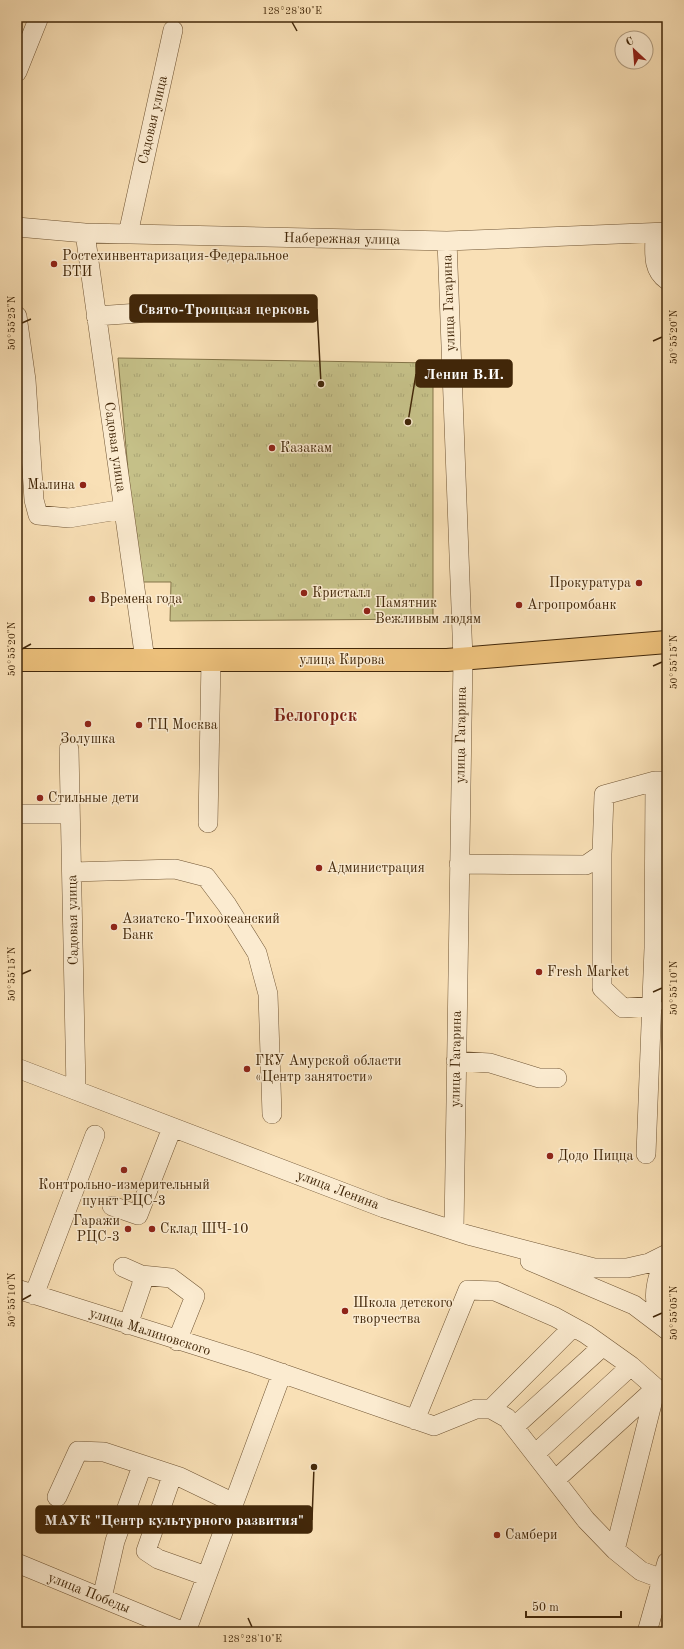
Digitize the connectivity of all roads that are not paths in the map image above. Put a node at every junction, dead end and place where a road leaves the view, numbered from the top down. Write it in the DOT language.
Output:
graph roads {
  1 [pos="39,17"];
  2 [pos="174,30"];
  3 [pos="17,72"];
  4 [pos="17,227"];
  5 [pos="661,232"];
  6 [pos="85,233"];
  7 [pos="128,234"];
  8 [pos="447,241"];
  9 [pos="667,280"];
  10 [pos="140,313"];
  11 [pos="17,316"];
  12 [pos="96,316"];
  13 [pos="124,509"];
  14 [pos="667,642"];
  15 [pos="463,659"];
  16 [pos="17,660"];
  17 [pos="145,660"];
  18 [pos="211,660"];
  19 [pos="69,749"];
  20 [pos="661,781"];
  21 [pos="17,814"];
  22 [pos="70,814"];
  23 [pos="208,823"];
  24 [pos="602,854"];
  25 [pos="459,864"];
  26 [pos="72,872"];
  27 [pos="661,948"];
  28 [pos="653,1006"];
  29 [pos="456,1061"];
  30 [pos="17,1068"];
  31 [pos="557,1078"];
  32 [pos="76,1090"];
  33 [pos="272,1114"];
  34 [pos="172,1128"];
  35 [pos="96,1135"];
  36 [pos="646,1154"];
  37 [pos="112,1206"];
  38 [pos="461,1232"];
  39 [pos="667,1254"];
  40 [pos="667,1260"];
  41 [pos="123,1267"];
  42 [pos="141,1275"];
  43 [pos="25,1292"];
  44 [pos="128,1324"];
  45 [pos="573,1327"];
  46 [pos="666,1330"];
  47 [pos="177,1341"];
  48 [pos="603,1346"];
  49 [pos="631,1366"];
  50 [pos="282,1373"];
  51 [pos="656,1388"];
  52 [pos="491,1409"];
  53 [pos="416,1420"];
  54 [pos="514,1427"];
  55 [pos="536,1453"];
  56 [pos="142,1466"];
  57 [pos="172,1476"];
  58 [pos="556,1480"];
  59 [pos="57,1497"];
  60 [pos="234,1503"];
  61 [pos="615,1550"];
  62 [pos="17,1563"];
  63 [pos="665,1571"];
  64 [pos="206,1576"];
  65 [pos="102,1598"];
  66 [pos="185,1632"];
  67 [pos="647,1632"];
  1 -- 3 [label="street"];
  2 -- 7 [label="street, Садовая улица"];
  4 -- 6 [label="street, Набережная улица"];
  5 -- 8 [label="street, Набережная улица"];
  5 -- 9 [label="street"];
  6 -- 7 [label="street, Набережная улица"];
  6 -- 12 [label="street, Садовая улица"];
  7 -- 8 [label="street, Набережная улица"];
  8 -- 15 [label="street, улица Гагарина"];
  10 -- 12 [label="street"];
  11 -- 13 [label="street"];
  12 -- 13 [label="street, Садовая улица"];
  13 -- 17 [label="street, Садовая улица"];
  14 -- 15 [label="main road, улица Кирова"];
  15 -- 18 [label="main road, улица Кирова"];
  15 -- 25 [label="street, улица Гагарина"];
  16 -- 17 [label="main road, улица Кирова"];
  17 -- 18 [label="main road, улица Кирова"];
  18 -- 23 [label="street"];
  19 -- 22 [label="street, Садовая улица"];
  20 -- 24 [label="street"];
  20 -- 27 [label="street"];
  21 -- 22 [label="street"];
  22 -- 26 [label="street, Садовая улица"];
  24 -- 25 [label="street"];
  24 -- 28 [label="street"];
  25 -- 29 [label="street, улица Гагарина"];
  26 -- 32 [label="street, Садовая улица"];
  26 -- 33 [label="street"];
  27 -- 28 [label="street"];
  28 -- 36 [label="street"];
  29 -- 31 [label="street"];
  29 -- 38 [label="street, улица Гагарина"];
  30 -- 32 [label="street, улица Ленина"];
  32 -- 34 [label="street, улица Ленина"];
  34 -- 37 [label="street"];
  34 -- 38 [label="street, улица Ленина"];
  35 -- 43 [label="street"];
  38 -- 39 [label="street, улица Ленина"];
  38 -- 46 [label="street"];
  40 -- 46 [label="street"];
  41 -- 42 [label="street"];
  42 -- 44 [label="street"];
  42 -- 47 [label="street"];
  43 -- 44 [label="street, улица Малиновского"];
  44 -- 47 [label="street, улица Малиновского"];
  45 -- 48 [label="street"];
  45 -- 52 [label="street"];
  45 -- 53 [label="street"];
  47 -- 50 [label="street, улица Малиновского"];
  48 -- 49 [label="street"];
  48 -- 54 [label="street"];
  49 -- 51 [label="street"];
  49 -- 55 [label="street"];
  50 -- 53 [label="street, улица Малиновского"];
  50 -- 60 [label="street"];
  51 -- 58 [label="street"];
  51 -- 61 [label="street"];
  52 -- 53 [label="street, улица Малиновского"];
  52 -- 54 [label="street"];
  54 -- 55 [label="street"];
  55 -- 58 [label="street"];
  56 -- 57 [label="street"];
  56 -- 59 [label="street"];
  56 -- 65 [label="street"];
  57 -- 60 [label="street"];
  57 -- 64 [label="street"];
  58 -- 61 [label="street"];
  60 -- 64 [label="street"];
  61 -- 63 [label="street"];
  62 -- 65 [label="street, улица Победы"];
  63 -- 67 [label="street"];
  64 -- 66 [label="street"];
  65 -- 66 [label="street, улица Победы"];
}
